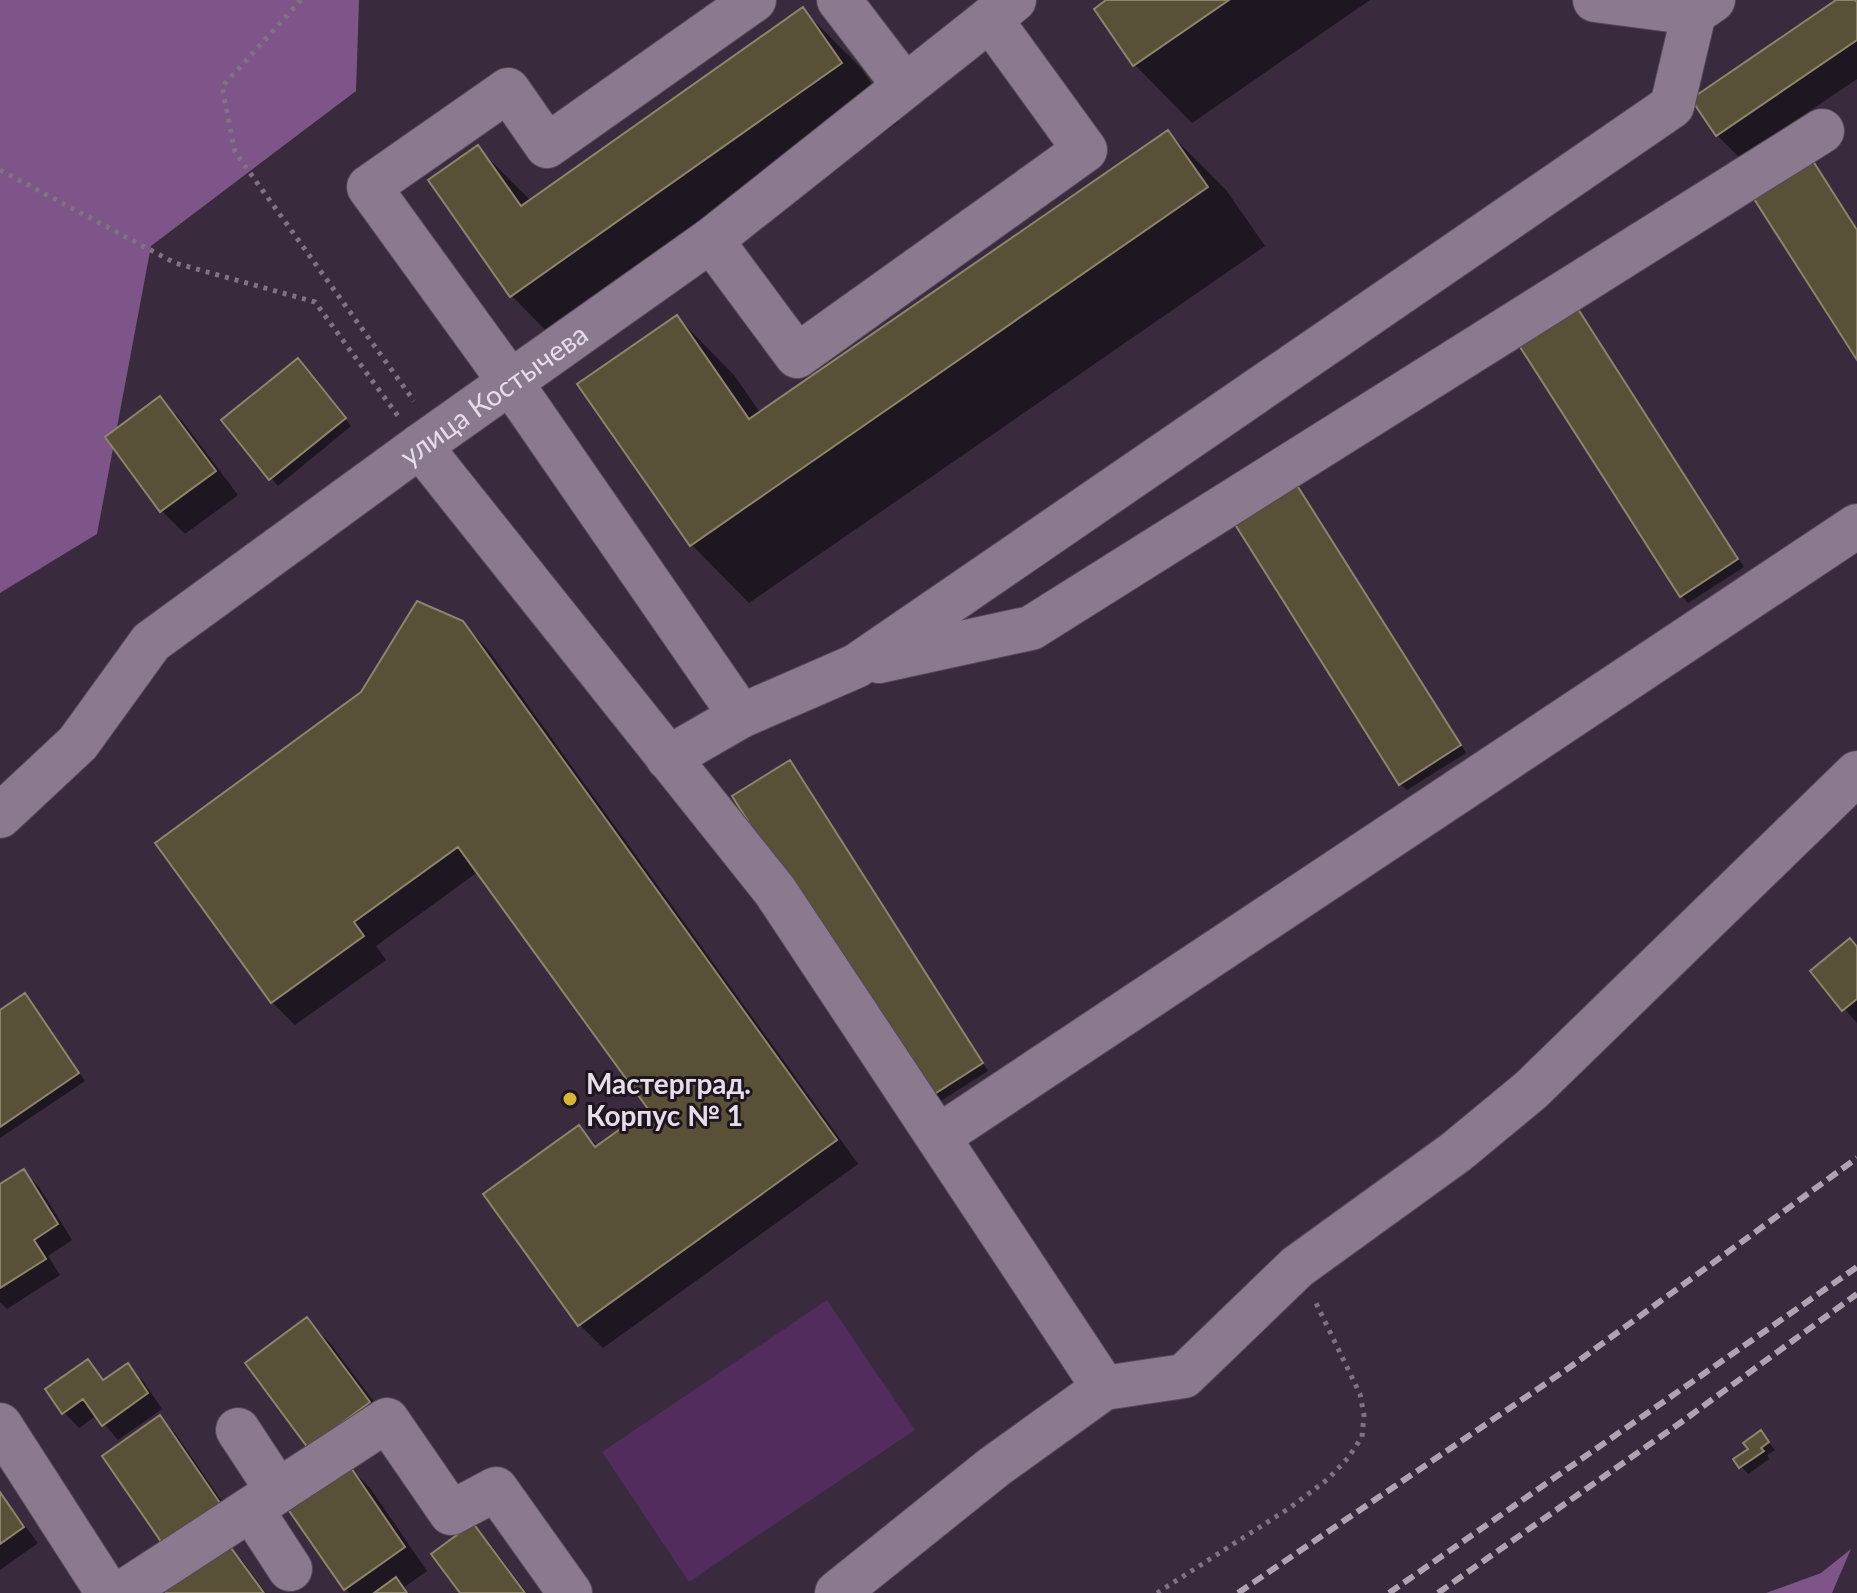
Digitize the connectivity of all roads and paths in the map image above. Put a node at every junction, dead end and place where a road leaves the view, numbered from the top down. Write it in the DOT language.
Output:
graph roads {
  1 [pos="301,0"];
  2 [pos="754,0"];
  3 [pos="839,0"];
  4 [pos="1595,0"];
  5 [pos="1703,6"];
  6 [pos="1002,10"];
  7 [pos="904,85"];
  8 [pos="1822,131"];
  9 [pos="0,170"];
  10 [pos="711,240"];
  11 [pos="511,383"];
  12 [pos="428,440"];
  13 [pos="1857,526"];
  14 [pos="856,666"];
  15 [pos="741,716"];
  16 [pos="668,758"];
  17 [pos="1857,773"];
  18 [pos="0,816"];
  19 [pos="938,1137"];
  20 [pos="1297,1267"];
  21 [pos="1104,1388"];
  22 [pos="0,1425"];
  23 [pos="238,1430"];
  24 [pos="264,1500"];
  25 [pos="290,1569"];
  26 [pos="108,1593"];
  27 [pos="122,1593"];
  28 [pos="570,1593"];
  29 [pos="837,1593"];
  30 [pos="1157,1593"];
  1 -- 12 [label="path"];
  2 -- 11 [label="street"];
  3 -- 7 [label="street"];
  4 -- 5 [label="street"];
  5 -- 14 [label="street"];
  6 -- 7 [label="street, улица Костычева"];
  6 -- 10 [label="street"];
  7 -- 10 [label="street, улица Костычева"];
  8 -- 14 [label="street"];
  9 -- 12 [label="path"];
  10 -- 11 [label="street, улица Костычева"];
  11 -- 12 [label="street, улица Костычева"];
  11 -- 15 [label="street"];
  12 -- 16 [label="street"];
  12 -- 18 [label="street, улица Костычева"];
  13 -- 19 [label="street"];
  14 -- 15 [label="street"];
  15 -- 16 [label="street"];
  16 -- 19 [label="street"];
  17 -- 20 [label="street"];
  19 -- 21 [label="street"];
  20 -- 21 [label="street"];
  20 -- 30 [label="path"];
  21 -- 29 [label="street"];
  22 -- 26 [label="street"];
  23 -- 24 [label="street"];
  24 -- 25 [label="street"];
  24 -- 27 [label="street"];
  24 -- 28 [label="street"];
}
